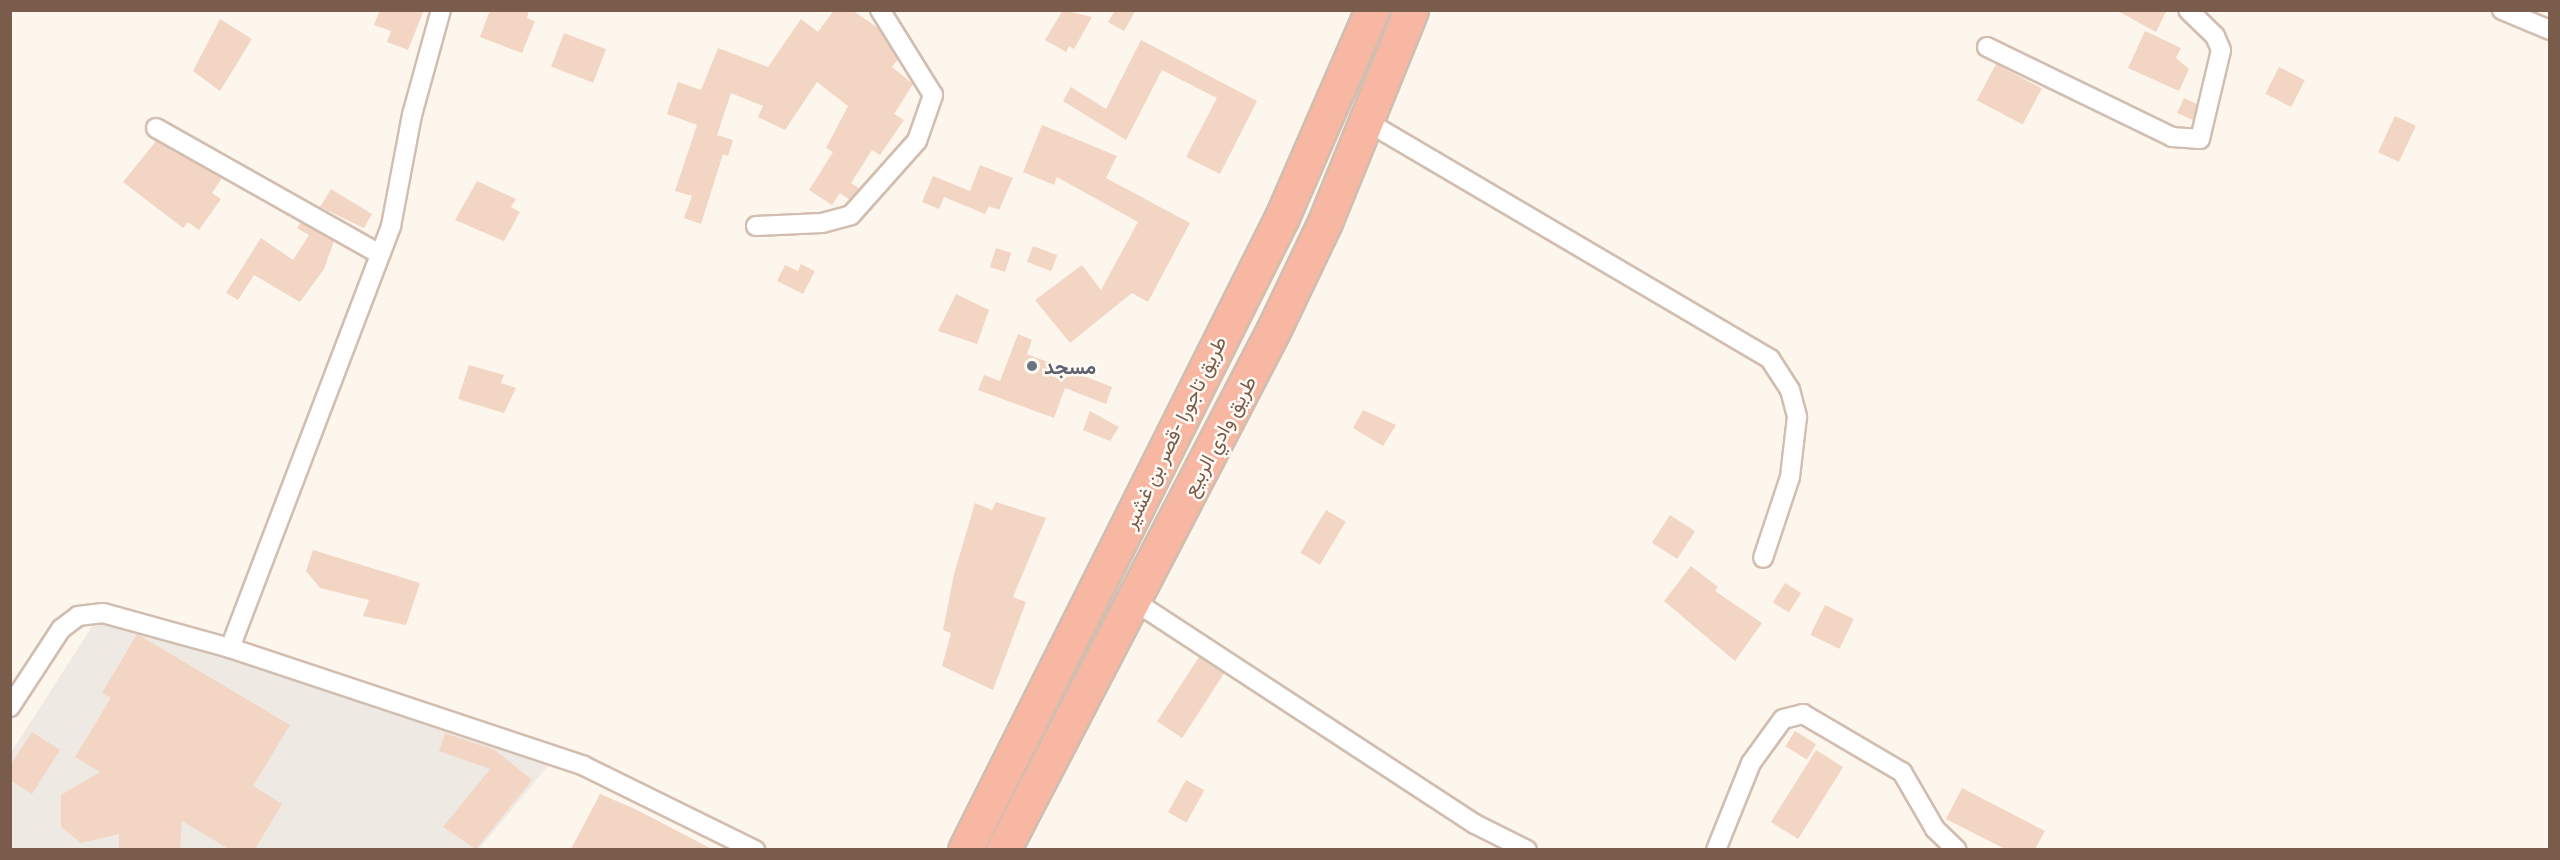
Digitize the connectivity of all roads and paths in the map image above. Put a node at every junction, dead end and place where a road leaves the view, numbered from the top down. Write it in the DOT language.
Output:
graph roads {
  1 [pos="441,10"];
  2 [pos="880,10"];
  3 [pos="1372,10"];
  4 [pos="1411,10"];
  5 [pos="2188,10"];
  6 [pos="2502,10"];
  7 [pos="2550,30"];
  8 [pos="1987,47"];
  9 [pos="1366,121"];
  10 [pos="156,129"];
  11 [pos="756,226"];
  12 [pos="380,254"];
  13 [pos="1763,558"];
  14 [pos="1131,599"];
  15 [pos="230,648"];
  16 [pos="10,707"];
  17 [pos="755,849"];
  18 [pos="964,849"];
  19 [pos="1003,849"];
  20 [pos="1527,849"];
  21 [pos="1716,849"];
  22 [pos="1957,849"];
  1 -- 12 [label="street"];
  2 -- 11 [label="street"];
  3 -- 18 [label="highway, طريق تاجورا -قصر بن غشير"];
  4 -- 9 [label="highway, طريق وادي الربيع"];
  5 -- 8 [label="street"];
  6 -- 7 [label="street"];
  9 -- 13 [label="street"];
  9 -- 14 [label="highway, طريق وادي الربيع"];
  10 -- 12 [label="street"];
  12 -- 15 [label="street"];
  14 -- 19 [label="highway, طريق وادي الربيع"];
  14 -- 20 [label="street"];
  15 -- 16 [label="street"];
  15 -- 17 [label="street"];
  21 -- 22 [label="street"];
}
